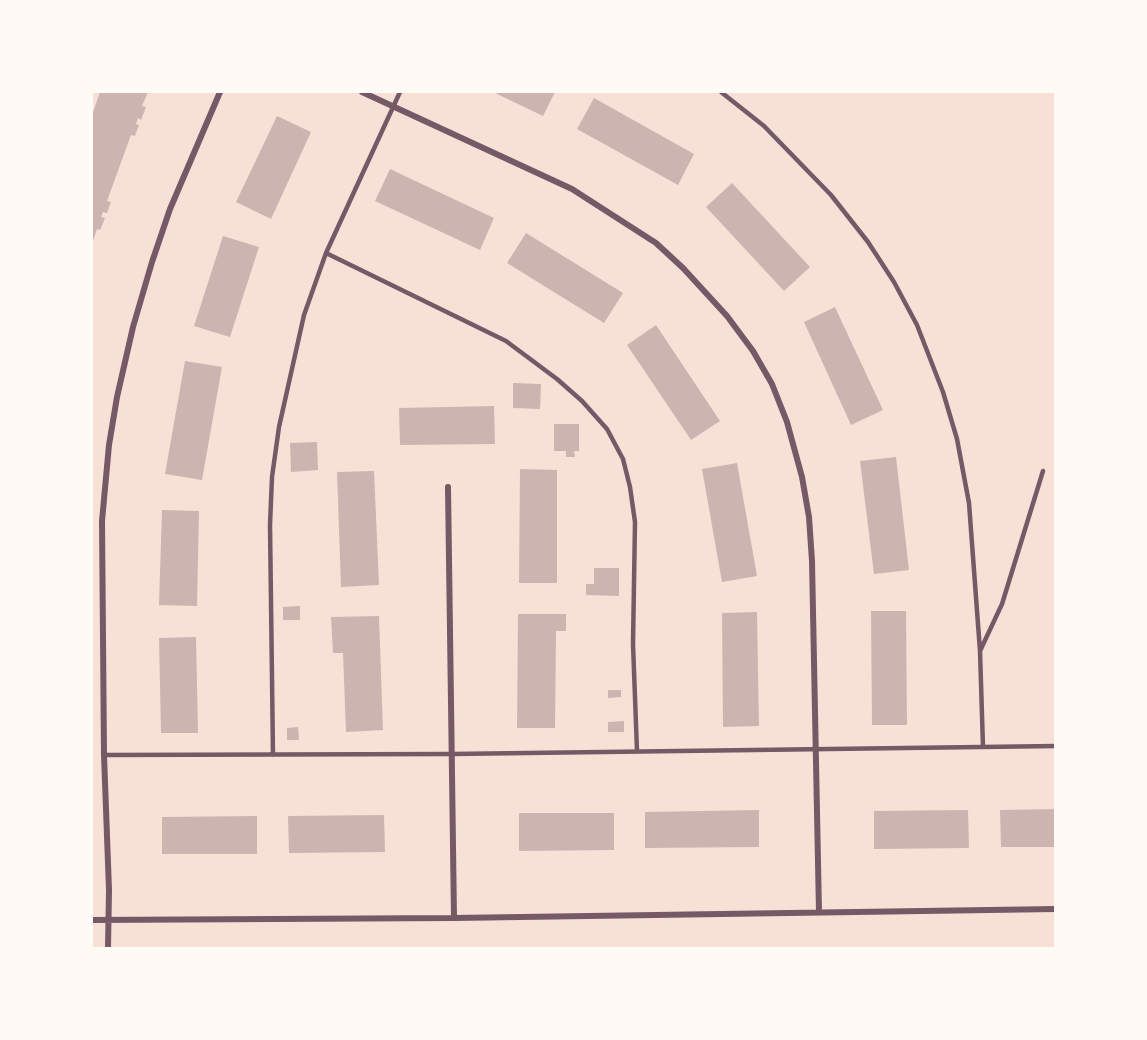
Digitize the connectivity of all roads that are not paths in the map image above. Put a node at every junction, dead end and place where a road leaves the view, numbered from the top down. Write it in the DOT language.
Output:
graph roads {
  1 [pos="220,92"];
  2 [pos="362,92"];
  3 [pos="400,92"];
  4 [pos="721,92"];
  5 [pos="392,106"];
  6 [pos="326,253"];
  7 [pos="1043,471"];
  8 [pos="448,487"];
  9 [pos="980,651"];
  10 [pos="1056,746"];
  11 [pos="983,747"];
  12 [pos="816,750"];
  13 [pos="637,751"];
  14 [pos="452,754"];
  15 [pos="104,755"];
  16 [pos="273,755"];
  17 [pos="1056,909"];
  18 [pos="819,912"];
  19 [pos="454,918"];
  20 [pos="92,920"];
  21 [pos="108,920"];
  22 [pos="108,948"];
  1 -- 15 [label="street"];
  2 -- 5 [label="street"];
  3 -- 5 [label="lane"];
  4 -- 9 [label="lane"];
  5 -- 6 [label="lane"];
  5 -- 12 [label="street"];
  6 -- 13 [label="lane"];
  6 -- 16 [label="lane"];
  7 -- 9 [label="lane"];
  8 -- 14 [label="street"];
  9 -- 11 [label="lane"];
  10 -- 11 [label="lane"];
  11 -- 12 [label="lane"];
  12 -- 13 [label="lane"];
  12 -- 18 [label="street"];
  13 -- 14 [label="lane"];
  14 -- 16 [label="lane"];
  14 -- 19 [label="street"];
  15 -- 16 [label="lane"];
  15 -- 21 [label="street"];
  17 -- 18 [label="street"];
  18 -- 19 [label="street"];
  19 -- 21 [label="street"];
  20 -- 21 [label="street"];
  21 -- 22 [label="street"];
}
